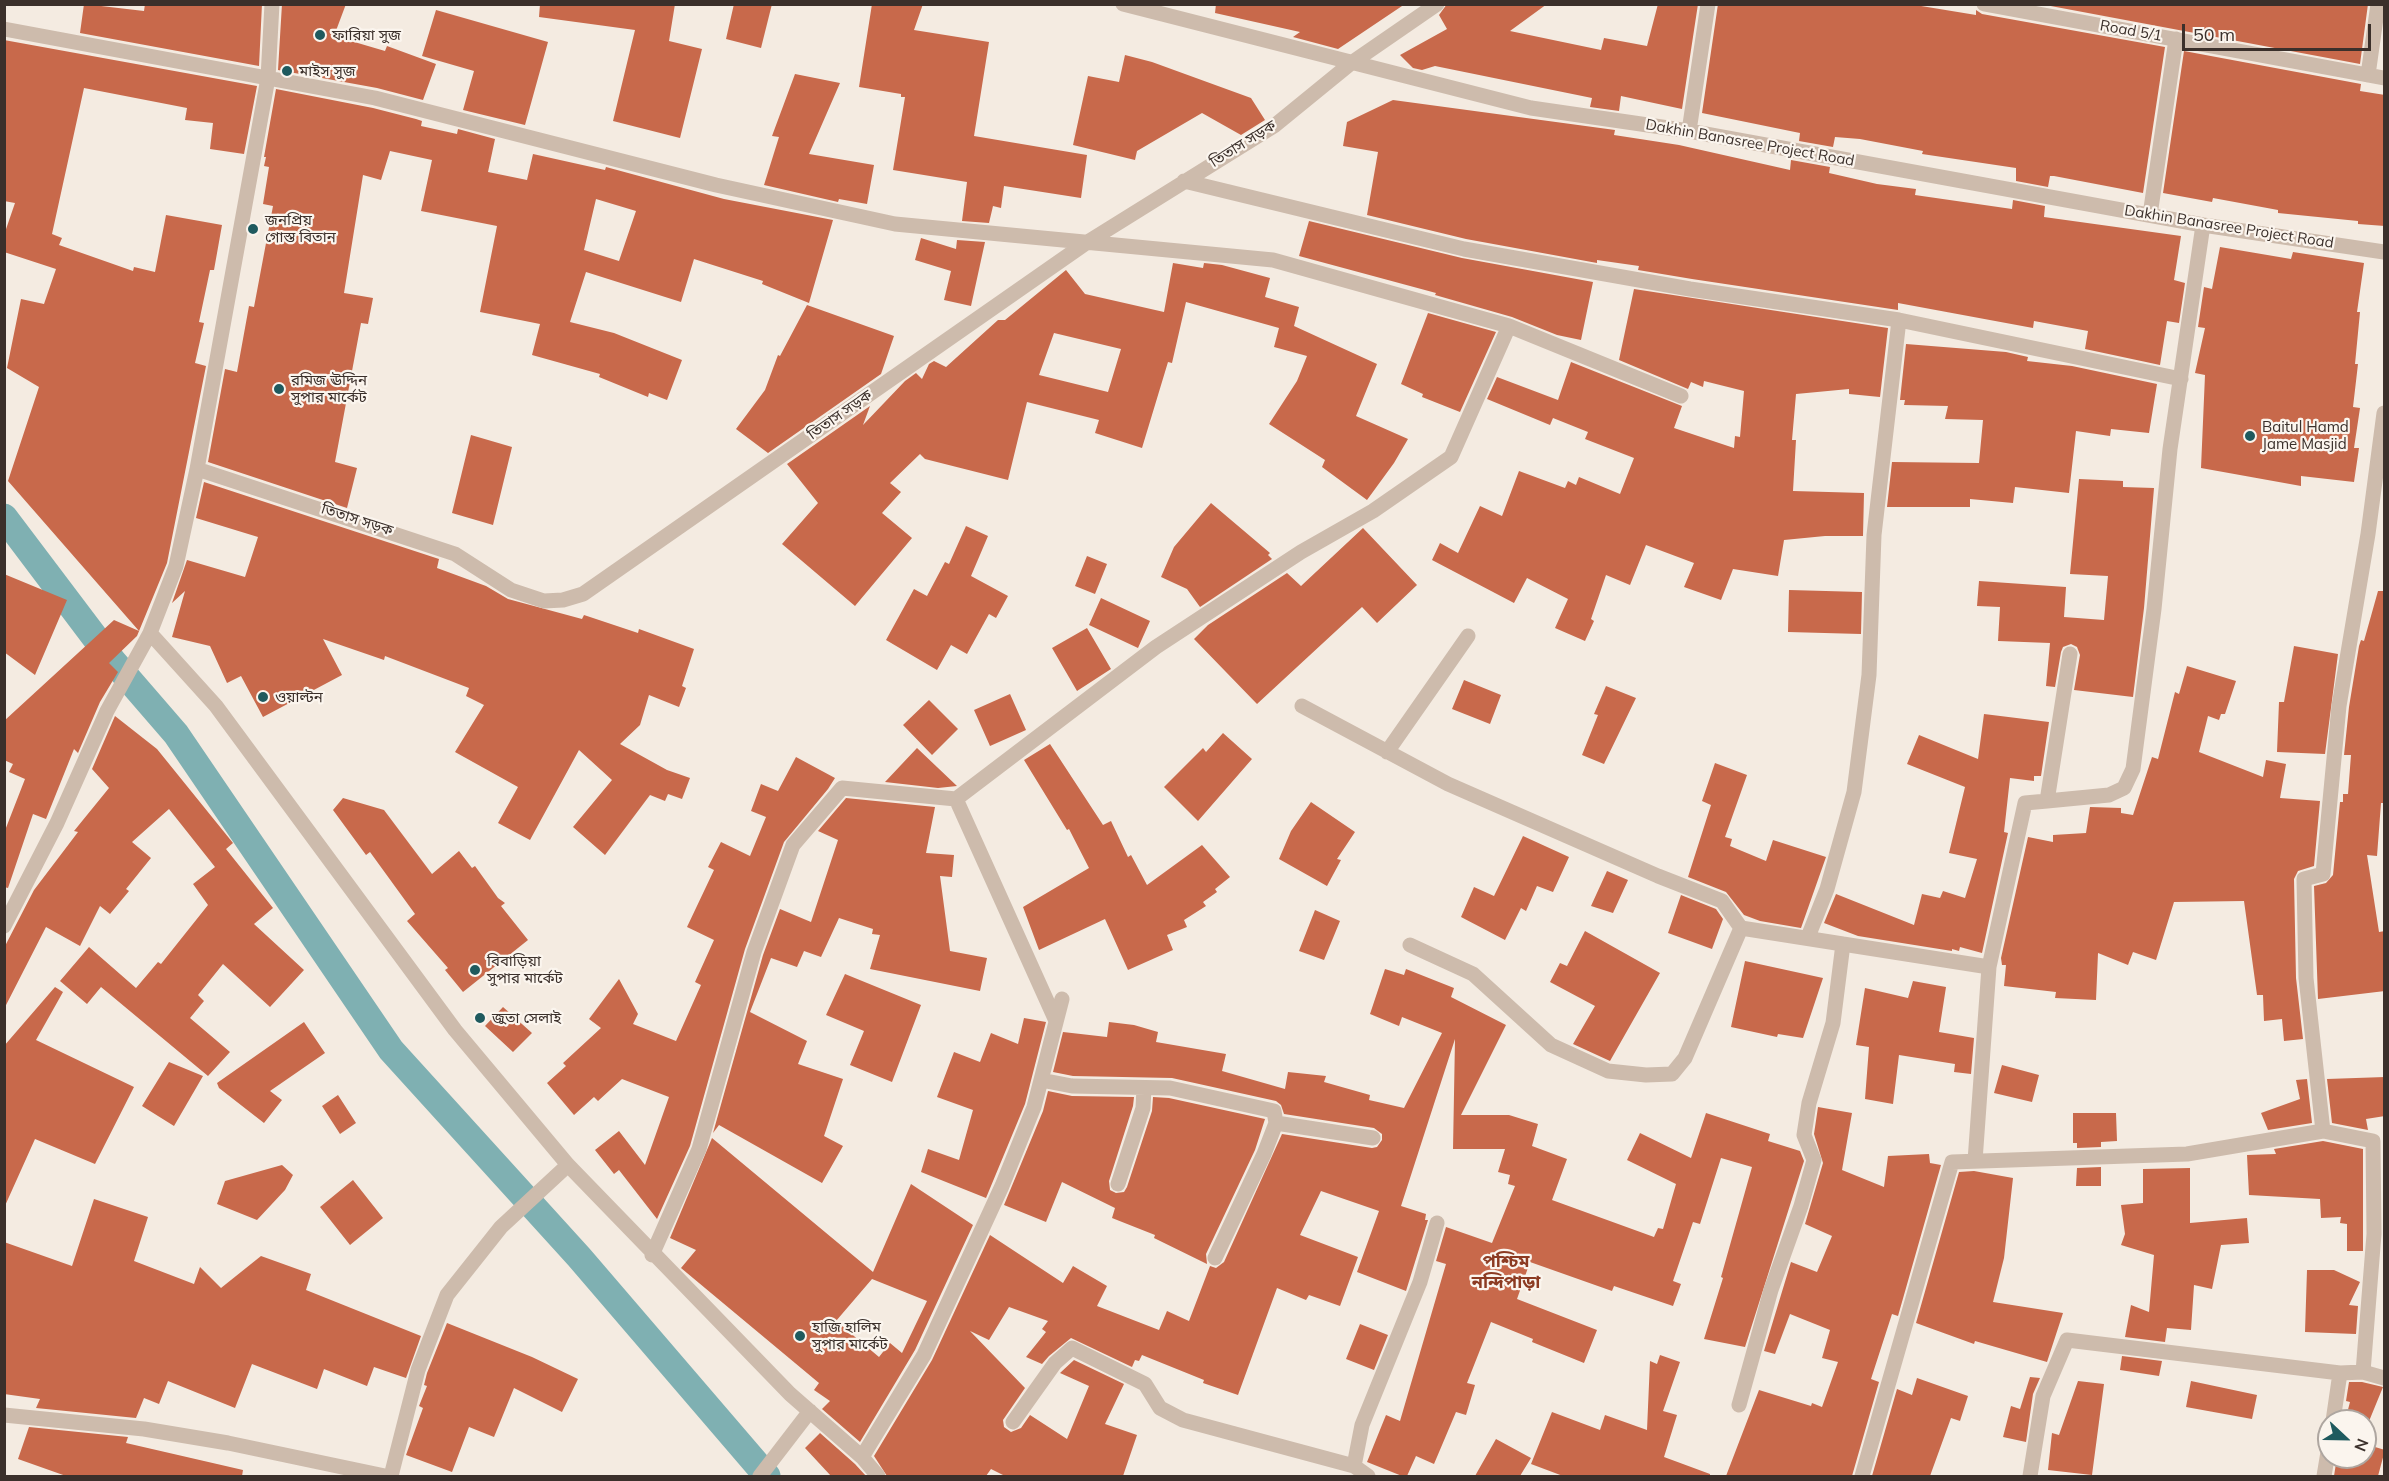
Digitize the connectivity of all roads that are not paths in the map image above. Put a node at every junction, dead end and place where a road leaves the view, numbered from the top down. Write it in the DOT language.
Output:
graph roads {
  1 [pos="272,4"];
  2 [pos="1123,4"];
  3 [pos="1437,4"];
  4 [pos="1708,4"];
  5 [pos="1984,4"];
  6 [pos="2378,4"];
  7 [pos="2029,8"];
  8 [pos="4,29"];
  9 [pos="2176,39"];
  10 [pos="1350,64"];
  11 [pos="2368,75"];
  12 [pos="268,78"];
  13 [pos="2385,78"];
  14 [pos="1689,131"];
  15 [pos="1184,181"];
  16 [pos="2150,215"];
  17 [pos="2204,225"];
  18 [pos="1086,243"];
  19 [pos="2385,252"];
  20 [pos="1899,320"];
  21 [pos="1509,326"];
  22 [pos="2181,379"];
  23 [pos="1681,396"];
  24 [pos="2385,413"];
  25 [pos="197,469"];
  26 [pos="150,633"];
  27 [pos="1468,636"];
  28 [pos="2070,654"];
  29 [pos="1302,706"];
  30 [pos="1387,752"];
  31 [pos="956,799"];
  32 [pos="2047,801"];
  33 [pos="7,918"];
  34 [pos="1741,928"];
  35 [pos="1808,937"];
  36 [pos="1843,944"];
  37 [pos="1410,945"];
  38 [pos="1989,967"];
  39 [pos="1062,999"];
  40 [pos="1056,1021"];
  41 [pos="1041,1080"];
  42 [pos="1144,1088"];
  43 [pos="1276,1123"];
  44 [pos="2323,1131"];
  45 [pos="1373,1138"];
  46 [pos="1975,1161"];
  47 [pos="568,1165"];
  48 [pos="1118,1184"];
  49 [pos="1437,1223"];
  50 [pos="2379,1233"];
  51 [pos="652,1255"];
  52 [pos="1215,1258"];
  53 [pos="2363,1372"];
  54 [pos="2340,1373"];
  55 [pos="2385,1378"];
  56 [pos="1739,1405"];
  57 [pos="2335,1409"];
  58 [pos="810,1411"];
  59 [pos="4,1415"];
  60 [pos="1013,1422"];
  61 [pos="862,1457"];
  62 [pos="1354,1466"];
  63 [pos="386,1476"];
  64 [pos="391,1476"];
  65 [pos="760,1476"];
  66 [pos="878,1476"];
  67 [pos="1368,1476"];
  68 [pos="1862,1476"];
  69 [pos="2030,1476"];
  1 -- 12 [label="street"];
  2 -- 10 [label="street, Dakhin Banasree Project Road"];
  3 -- 10 [label="street, তিতাস সড়ক"];
  4 -- 14 [label="street"];
  5 -- 7 [label="street, Road 5/1"];
  6 -- 11 [label="street"];
  7 -- 9 [label="street, Road 5/1"];
  8 -- 12 [label="street"];
  9 -- 11 [label="street, Road 5/1"];
  9 -- 16 [label="street"];
  10 -- 14 [label="street, Dakhin Banasree Project Road"];
  10 -- 15 [label="street, তিতাস সড়ক"];
  11 -- 13 [label="street, Road 5/1"];
  12 -- 18 [label="street"];
  12 -- 25 [label="street"];
  14 -- 16 [label="street, Dakhin Banasree Project Road"];
  15 -- 18 [label="street, তিতাস সড়ক"];
  15 -- 20 [label="street"];
  16 -- 17 [label="street, Dakhin Banasree Project Road"];
  17 -- 19 [label="street, Dakhin Banasree Project Road"];
  17 -- 22 [label="street"];
  18 -- 21 [label="street"];
  18 -- 25 [label="street, তিতাস সড়ক"];
  20 -- 22 [label="street"];
  20 -- 35 [label="street"];
  21 -- 23 [label="street"];
  21 -- 31 [label="street"];
  22 -- 32 [label="street"];
  24 -- 44 [label="street"];
  25 -- 26 [label="street"];
  26 -- 33 [label="street"];
  26 -- 47 [label="street"];
  27 -- 30 [label="street"];
  28 -- 32 [label="street"];
  29 -- 30 [label="street"];
  30 -- 34 [label="street"];
  31 -- 40 [label="street"];
  31 -- 51 [label="street"];
  32 -- 38 [label="street"];
  34 -- 35 [label="street"];
  34 -- 37 [label="street"];
  35 -- 36 [label="street"];
  36 -- 38 [label="street"];
  36 -- 56 [label="street"];
  38 -- 46 [label="street"];
  39 -- 40 [label="street"];
  40 -- 41 [label="street"];
  41 -- 42 [label="street"];
  41 -- 61 [label="street"];
  42 -- 43 [label="street"];
  42 -- 48 [label="street"];
  43 -- 45 [label="street"];
  43 -- 52 [label="street"];
  44 -- 46 [label="street"];
  44 -- 50 [label="street"];
  46 -- 68 [label="street"];
  47 -- 51 [label="street"];
  47 -- 64 [label="street"];
  49 -- 62 [label="street"];
  50 -- 53 [label="street"];
  51 -- 58 [label="street"];
  53 -- 54 [label="street"];
  53 -- 55 [label="street"];
  54 -- 57 [label="street"];
  54 -- 69 [label="street"];
  58 -- 61 [label="street"];
  58 -- 65 [label="street"];
  59 -- 63 [label="street"];
  60 -- 62 [label="street"];
  61 -- 66 [label="street"];
  62 -- 67 [label="street"];
}
